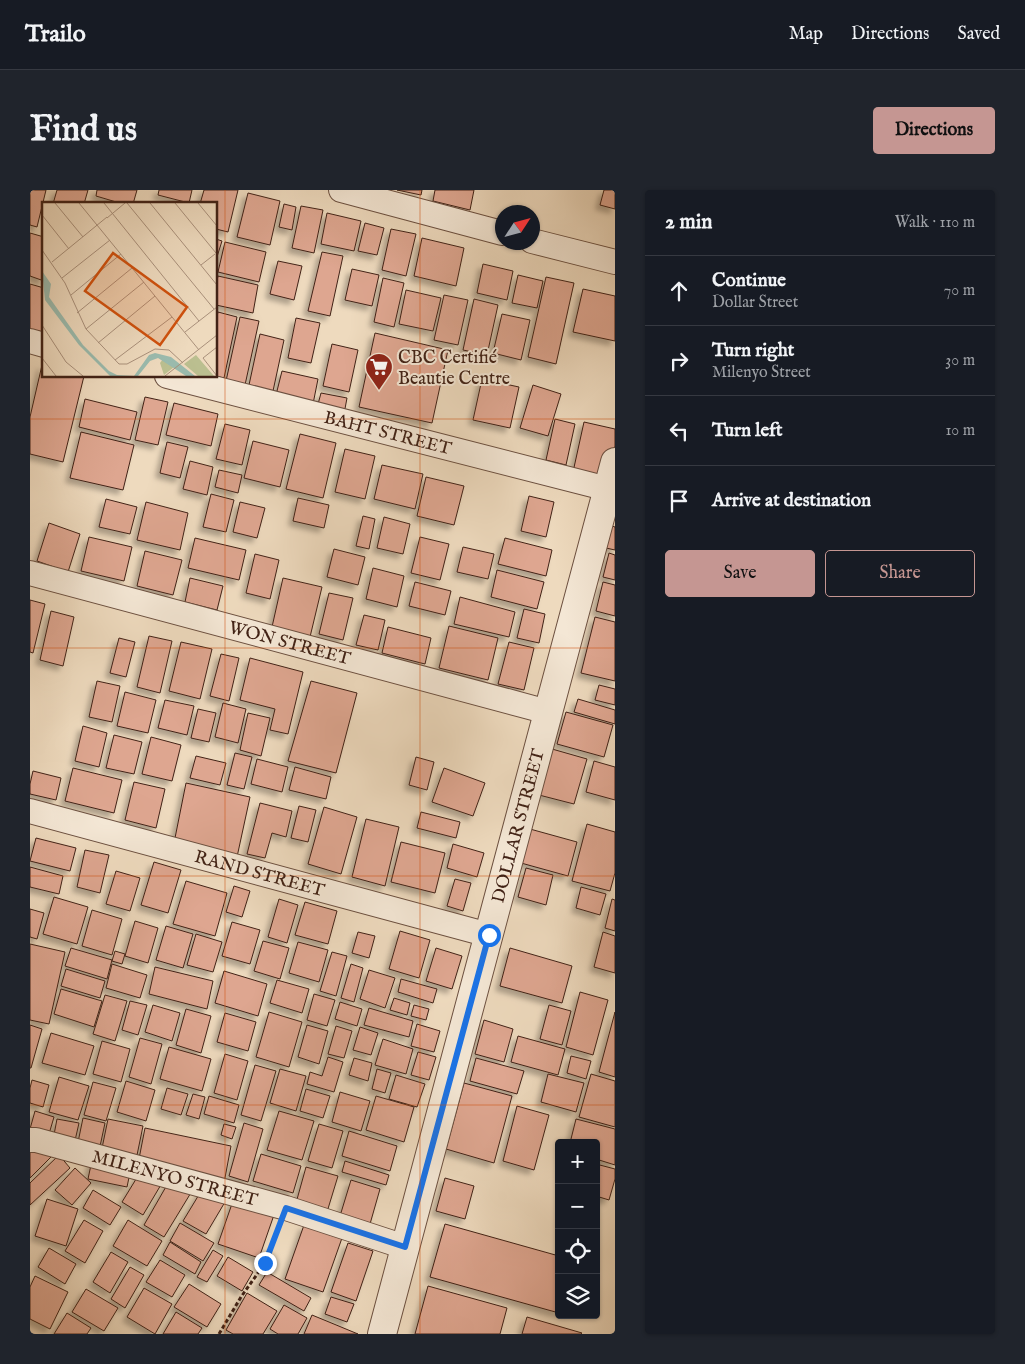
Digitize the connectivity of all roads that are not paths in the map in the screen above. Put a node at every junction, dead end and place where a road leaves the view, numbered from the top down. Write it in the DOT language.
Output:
graph roads {
  1 [pos="341,190"];
  2 [pos="495,231"];
  3 [pos="540,243"];
  4 [pos="615,262"];
  5 [pos="175,378"];
  6 [pos="615,462"];
  7 [pos="608,489"];
  8 [pos="30,573"];
  9 [pos="548,712"];
  10 [pos="30,811"];
  11 [pos="489,935"];
  12 [pos="30,1140"];
  13 [pos="405,1247"];
  14 [pos="382,1334"];
  1 -- 2 [label="street"];
  3 -- 4 [label="street"];
  5 -- 7 [label="street, BAHT STREET"];
  6 -- 7 [label="street, DOLLAR STREET"];
  7 -- 9 [label="street, DOLLAR STREET"];
  8 -- 9 [label="street, WON STREET"];
  9 -- 11 [label="street, DOLLAR STREET"];
  10 -- 11 [label="street, RAND STREET"];
  11 -- 13 [label="street, DOLLAR STREET"];
  12 -- 13 [label="street, MILENYO STREET"];
  13 -- 14 [label="street, DOLLAR STREET"];
}
